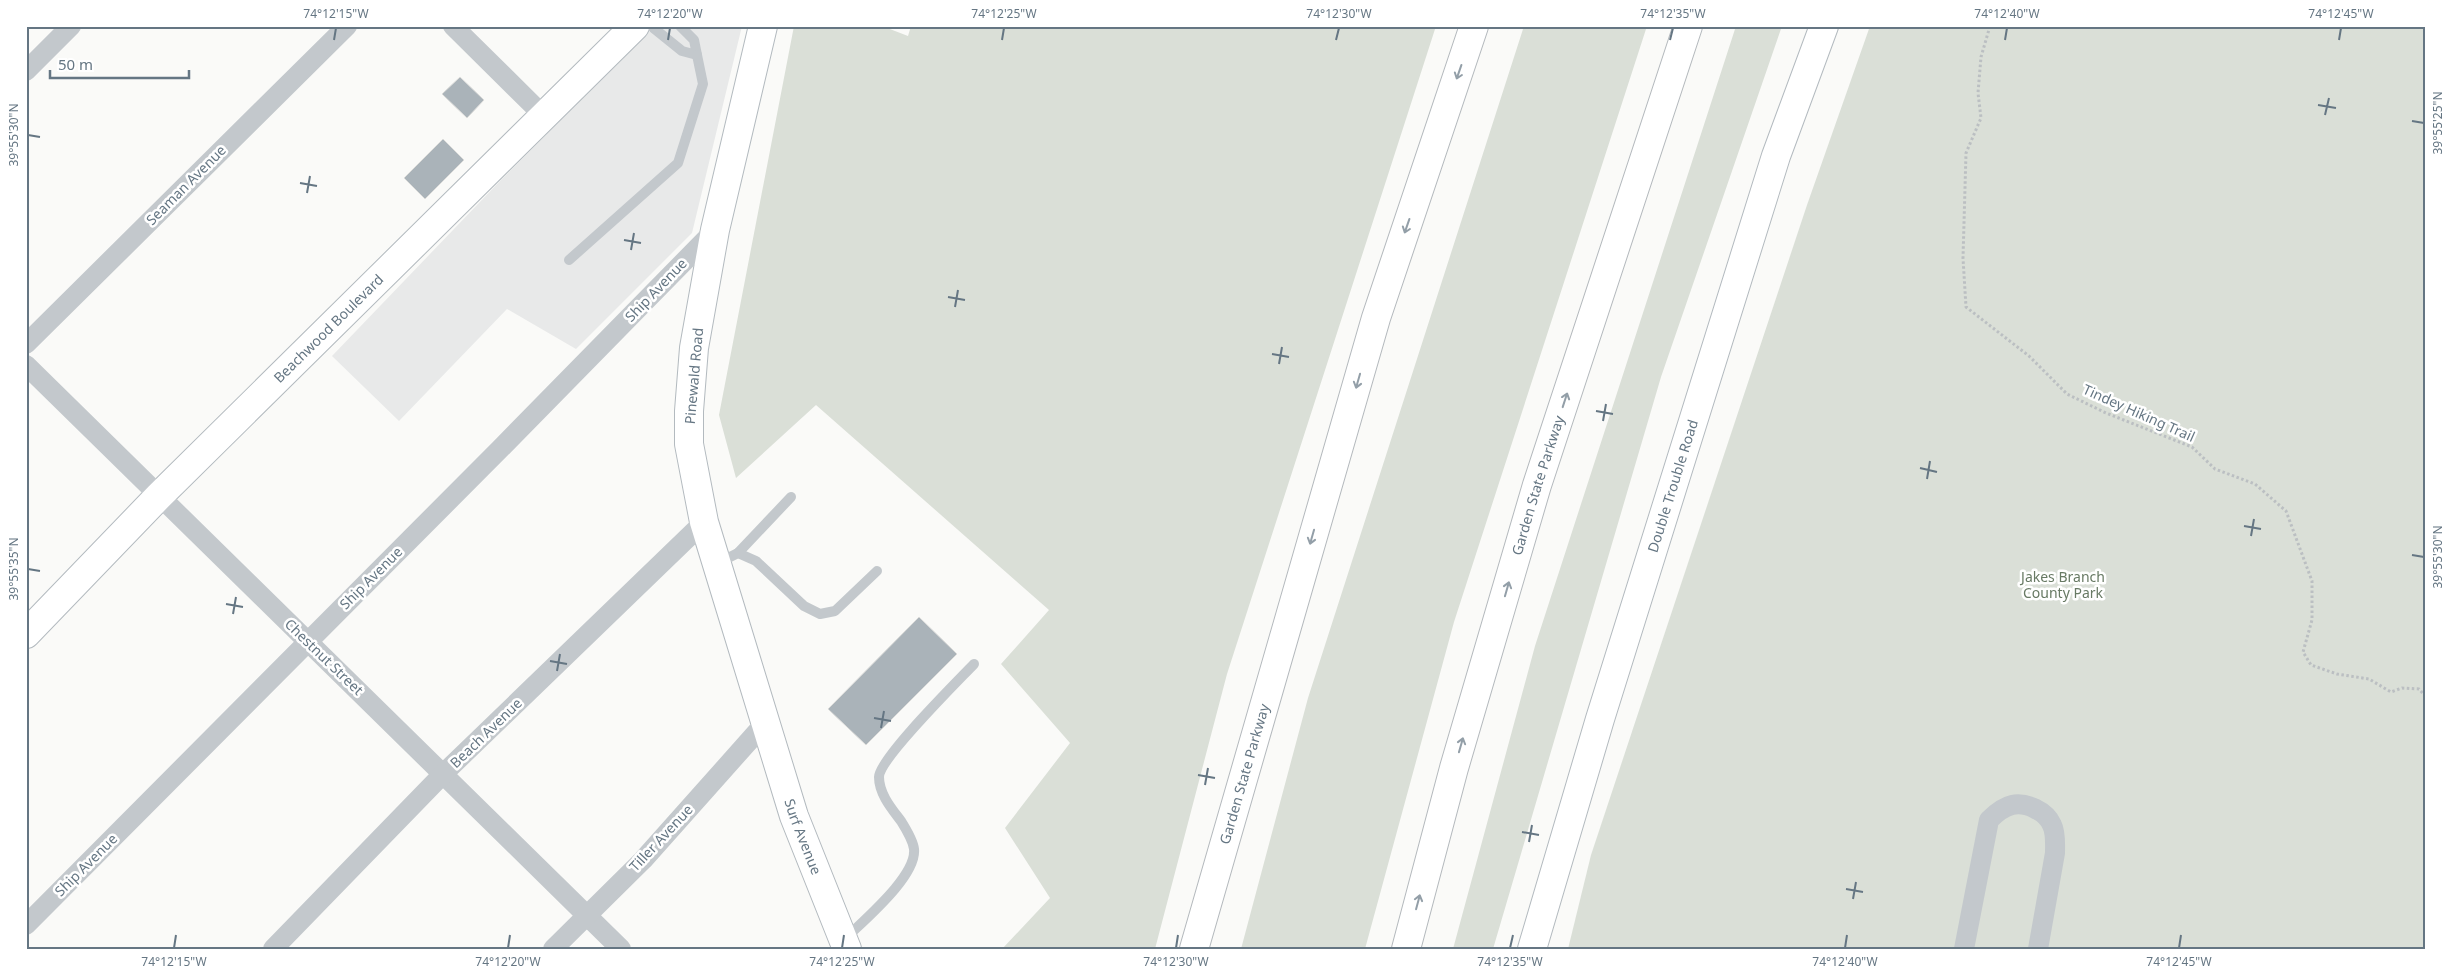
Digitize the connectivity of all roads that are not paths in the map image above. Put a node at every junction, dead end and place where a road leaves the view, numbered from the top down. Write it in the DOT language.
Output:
graph roads {
  1 [pos="71,26"];
  2 [pos="346,26"];
  3 [pos="452,26"];
  4 [pos="636,26"];
  5 [pos="651,26"];
  6 [pos="680,26"];
  7 [pos="763,26"];
  8 [pos="1474,26"];
  9 [pos="1688,26"];
  10 [pos="1824,26"];
  11 [pos="697,55"];
  12 [pos="26,71"];
  13 [pos="544,116"];
  14 [pos="715,230"];
  15 [pos="569,260"];
  16 [pos="26,344"];
  17 [pos="26,365"];
  18 [pos="159,496"];
  19 [pos="791,497"];
  20 [pos="704,522"];
  21 [pos="728,558"];
  22 [pos="877,571"];
  23 [pos="26,634"];
  24 [pos="307,642"];
  25 [pos="974,664"];
  26 [pos="766,723"];
  27 [pos="443,774"];
  28 [pos="587,914"];
  29 [pos="26,925"];
  30 [pos="842,946"];
  31 [pos="272,949"];
  32 [pos="553,949"];
  33 [pos="621,949"];
  34 [pos="1194,949"];
  35 [pos="1406,949"];
  36 [pos="1532,949"];
  37 [pos="1964,949"];
  38 [pos="2038,949"];
  1 -- 12 [label="street"];
  2 -- 16 [label="street, Seaman Avenue"];
  3 -- 13 [label="street"];
  4 -- 13 [label="main road, Beachwood Boulevard"];
  5 -- 11 [label="lane"];
  6 -- 11 [label="lane"];
  7 -- 14 [label="main road, Pinewald Road"];
  8 -- 34 [label="main road, Garden State Parkway, one-way"];
  35 -- 9 [label="main road, Garden State Parkway, one-way"];
  10 -- 36 [label="main road, Double Trouble Road"];
  11 -- 15 [label="lane"];
  13 -- 18 [label="main road, Beachwood Boulevard"];
  14 -- 20 [label="main road, Pinewald Road"];
  14 -- 24 [label="street, Ship Avenue"];
  17 -- 18 [label="street, Chestnut Street"];
  18 -- 23 [label="main road, Beachwood Boulevard"];
  18 -- 24 [label="street, Chestnut Street"];
  19 -- 21 [label="lane"];
  20 -- 21 [label="main road, Pinewald Road"];
  20 -- 27 [label="street, Beach Avenue"];
  21 -- 22 [label="lane"];
  21 -- 26 [label="main road, Pinewald Road"];
  24 -- 27 [label="street, Chestnut Street"];
  24 -- 29 [label="street, Ship Avenue"];
  25 -- 30 [label="lane"];
  26 -- 28 [label="street, Tiller Avenue"];
  26 -- 30 [label="main road, Surf Avenue"];
  27 -- 28 [label="street, Chestnut Street"];
  27 -- 31 [label="street, Beach Avenue"];
  28 -- 32 [label="street, Tiller Avenue"];
  28 -- 33 [label="street, Chestnut Street"];
  37 -- 38 [label="street"];
}
